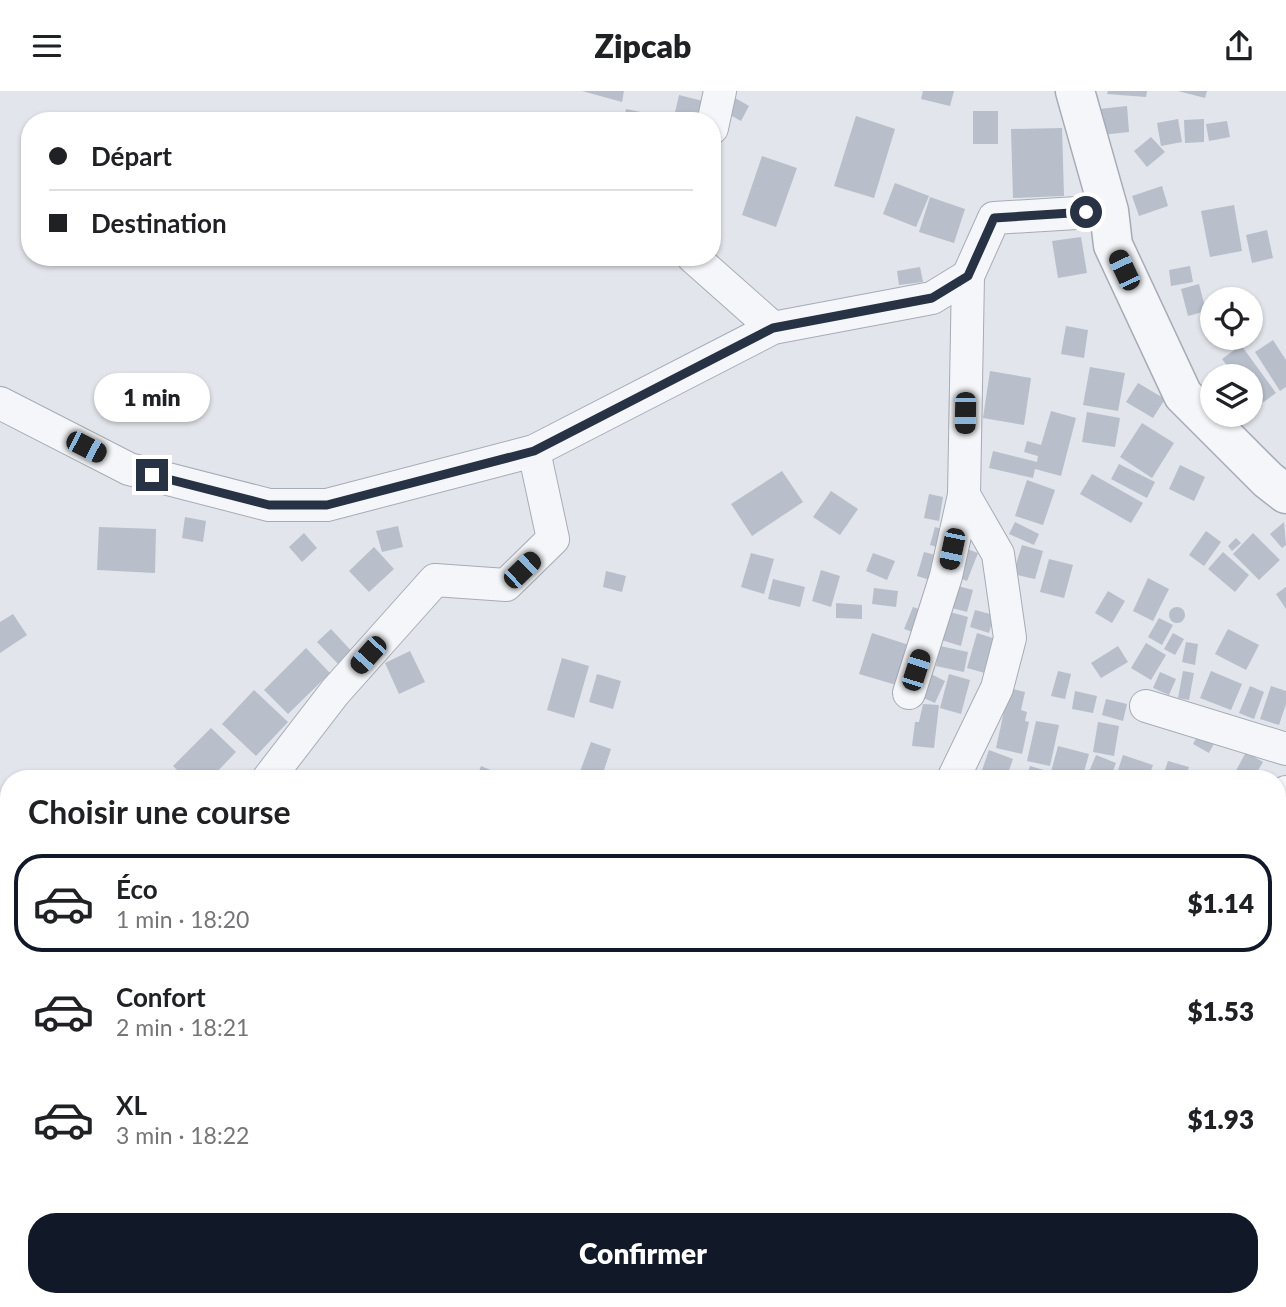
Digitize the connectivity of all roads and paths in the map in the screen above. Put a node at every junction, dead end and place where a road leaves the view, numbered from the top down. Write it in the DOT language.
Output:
graph roads {
  1 [pos="720,91"];
  2 [pos="1075,91"];
  3 [pos="715,112"];
  4 [pos="1109,211"];
  5 [pos="703,266"];
  6 [pos="968,276"];
  7 [pos="773,328"];
  8 [pos="0,403"];
  9 [pos="534,451"];
  10 [pos="1286,494"];
  11 [pos="964,495"];
  12 [pos="909,693"];
  13 [pos="1146,706"];
  14 [pos="1286,749"];
  15 [pos="275,770"];
  16 [pos="957,770"];
  1 -- 3 [label="street"];
  2 -- 4 [label="street"];
  4 -- 6 [label="street"];
  4 -- 10 [label="street"];
  5 -- 7 [label="street"];
  6 -- 7 [label="street"];
  6 -- 11 [label="street"];
  7 -- 9 [label="street"];
  8 -- 9 [label="street"];
  9 -- 15 [label="street"];
  11 -- 12 [label="street"];
  11 -- 16 [label="street"];
  13 -- 14 [label="street"];
}
